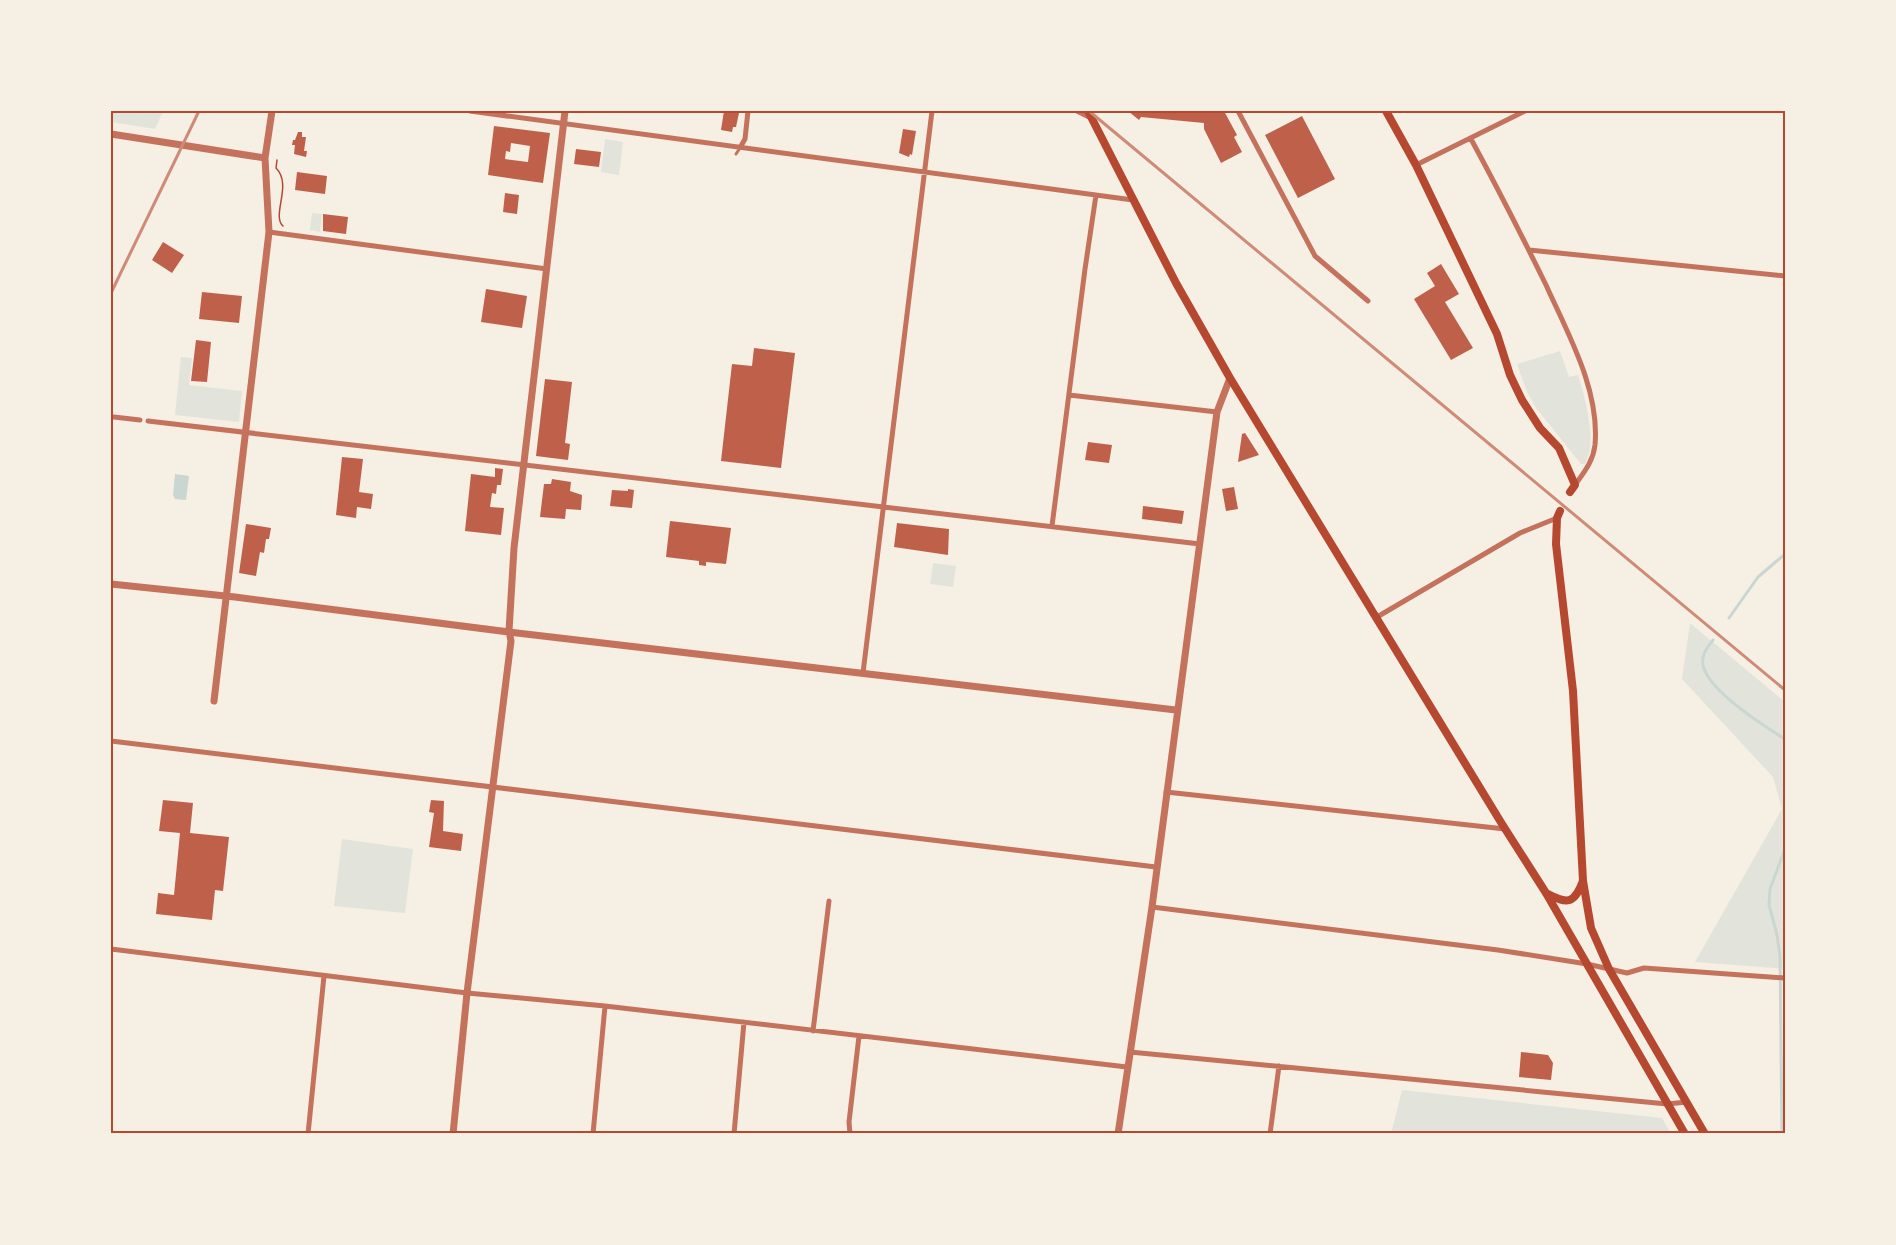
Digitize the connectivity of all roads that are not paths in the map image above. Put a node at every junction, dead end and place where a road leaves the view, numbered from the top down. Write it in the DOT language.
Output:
graph roads {
  1 [pos="272,111"];
  2 [pos="470,111"];
  3 [pos="565,111"];
  4 [pos="748,111"];
  5 [pos="932,111"];
  6 [pos="1077,111"];
  7 [pos="1238,111"];
  8 [pos="1386,111"];
  9 [pos="1525,111"];
  10 [pos="1090,114"];
  11 [pos="563,124"];
  12 [pos="111,134"];
  13 [pos="1471,139"];
  14 [pos="741,147"];
  15 [pos="736,154"];
  16 [pos="265,158"];
  17 [pos="1416,165"];
  18 [pos="924,171"];
  19 [pos="1096,195"];
  20 [pos="1132,200"];
  21 [pos="269,232"];
  22 [pos="1529,250"];
  23 [pos="547,269"];
  24 [pos="1785,276"];
  25 [pos="1368,301"];
  26 [pos="1230,378"];
  27 [pos="1069,395"];
  28 [pos="1217,412"];
  29 [pos="114,417"];
  30 [pos="140,420"];
  31 [pos="148,421"];
  32 [pos="245,432"];
  33 [pos="524,465"];
  34 [pos="1572,489"];
  35 [pos="884,507"];
  36 [pos="1559,514"];
  37 [pos="1052,526"];
  38 [pos="1200,543"];
  39 [pos="111,584"];
  40 [pos="227,596"];
  41 [pos="1377,617"];
  42 [pos="509,632"];
  43 [pos="863,673"];
  44 [pos="214,701"];
  45 [pos="1176,710"];
  46 [pos="111,741"];
  47 [pos="493,786"];
  48 [pos="1166,792"];
  49 [pos="1505,829"];
  50 [pos="1156,867"];
  51 [pos="1583,881"];
  52 [pos="1546,893"];
  53 [pos="830,901"];
  54 [pos="1152,907"];
  55 [pos="111,949"];
  56 [pos="1587,964"];
  57 [pos="1609,969"];
  58 [pos="324,976"];
  59 [pos="1785,978"];
  60 [pos="467,993"];
  61 [pos="606,1006"];
  62 [pos="744,1022"];
  63 [pos="813,1031"];
  64 [pos="859,1036"];
  65 [pos="1130,1052"];
  66 [pos="1279,1066"];
  67 [pos="1127,1067"];
  68 [pos="1687,1102"];
  69 [pos="1667,1104"];
  70 [pos="308,1134"];
  71 [pos="453,1134"];
  72 [pos="593,1134"];
  73 [pos="734,1134"];
  74 [pos="850,1134"];
  75 [pos="1118,1134"];
  76 [pos="1270,1134"];
  77 [pos="1685,1134"];
  78 [pos="1705,1134"];
  1 -- 16 [label="street"];
  2 -- 11 [label="street"];
  3 -- 11 [label="street"];
  4 -- 14 [label="street"];
  5 -- 18 [label="street"];
  6 -- 10 [label="street"];
  7 -- 25 [label="street"];
  8 -- 17 [label="main road"];
  9 -- 13 [label="street"];
  10 -- 20 [label="main road"];
  11 -- 14 [label="street"];
  11 -- 23 [label="street"];
  12 -- 16 [label="street"];
  13 -- 17 [label="street"];
  13 -- 22 [label="street"];
  14 -- 15 [label="lane"];
  14 -- 18 [label="street"];
  16 -- 21 [label="street"];
  17 -- 34 [label="main road"];
  18 -- 19 [label="street"];
  18 -- 35 [label="street"];
  19 -- 20 [label="street"];
  19 -- 27 [label="street"];
  20 -- 26 [label="main road"];
  21 -- 23 [label="street"];
  21 -- 32 [label="street"];
  22 -- 24 [label="street"];
  22 -- 34 [label="street"];
  23 -- 33 [label="street"];
  26 -- 28 [label="street"];
  26 -- 41 [label="main road"];
  27 -- 28 [label="street"];
  27 -- 37 [label="street"];
  28 -- 38 [label="street"];
  29 -- 30 [label="street"];
  31 -- 32 [label="street"];
  32 -- 33 [label="street"];
  32 -- 40 [label="street"];
  33 -- 35 [label="street"];
  33 -- 42 [label="street"];
  35 -- 37 [label="street"];
  35 -- 43 [label="street"];
  36 -- 41 [label="street"];
  36 -- 51 [label="main road"];
  37 -- 38 [label="street"];
  38 -- 45 [label="street"];
  39 -- 40 [label="street"];
  40 -- 42 [label="street"];
  40 -- 44 [label="street"];
  41 -- 49 [label="main road"];
  42 -- 43 [label="street"];
  42 -- 47 [label="street"];
  43 -- 45 [label="street"];
  45 -- 48 [label="street"];
  46 -- 47 [label="street"];
  47 -- 50 [label="street"];
  47 -- 60 [label="street"];
  48 -- 49 [label="street"];
  48 -- 50 [label="street"];
  49 -- 52 [label="main road"];
  50 -- 54 [label="street"];
  51 -- 52 [label="main road"];
  51 -- 57 [label="main road"];
  52 -- 56 [label="main road"];
  53 -- 63 [label="street"];
  54 -- 56 [label="street"];
  54 -- 65 [label="street"];
  55 -- 58 [label="street"];
  56 -- 57 [label="street"];
  56 -- 69 [label="main road"];
  57 -- 59 [label="street"];
  57 -- 68 [label="main road"];
  58 -- 60 [label="street"];
  58 -- 70 [label="street"];
  60 -- 61 [label="street"];
  60 -- 71 [label="street"];
  61 -- 62 [label="street"];
  61 -- 72 [label="street"];
  62 -- 63 [label="street"];
  62 -- 73 [label="street"];
  63 -- 64 [label="street"];
  64 -- 67 [label="street"];
  64 -- 74 [label="street"];
  65 -- 66 [label="street"];
  65 -- 67 [label="street"];
  66 -- 69 [label="street"];
  66 -- 76 [label="street"];
  67 -- 75 [label="street"];
  68 -- 69 [label="street"];
  68 -- 78 [label="main road"];
  69 -- 77 [label="main road"];
}
